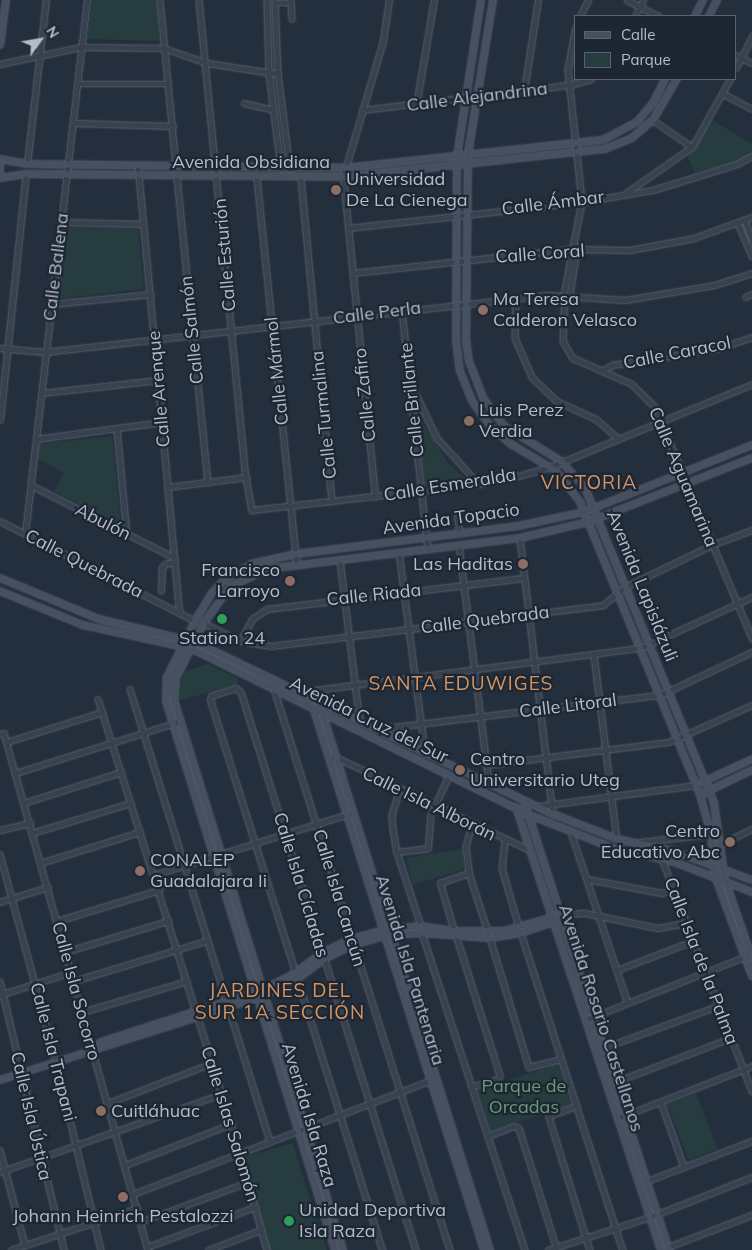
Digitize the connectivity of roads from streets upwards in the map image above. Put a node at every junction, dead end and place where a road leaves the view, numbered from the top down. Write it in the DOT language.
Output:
graph roads {
  1 [pos="6,0"];
  2 [pos="46,0"];
  3 [pos="87,0"];
  4 [pos="160,0"];
  5 [pos="199,0"];
  6 [pos="267,0"];
  7 [pos="389,0"];
  8 [pos="434,0"];
  9 [pos="481,0"];
  10 [pos="493,0"];
  11 [pos="538,0"];
  12 [pos="588,0"];
  13 [pos="627,0"];
  14 [pos="643,0"];
  15 [pos="703,0"];
  16 [pos="717,0"];
  17 [pos="275,1"];
  18 [pos="291,2"];
  19 [pos="640,6"];
  20 [pos="580,15"];
  21 [pos="636,15"];
  22 [pos="657,15"];
  23 [pos="696,15"];
  24 [pos="709,15"];
  25 [pos="292,19"];
  26 [pos="574,35"];
  27 [pos="752,36"];
  28 [pos="0,45"];
  29 [pos="81,47"];
  30 [pos="164,48"];
  31 [pos="39,56"];
  32 [pos="737,56"];
  33 [pos="741,58"];
  34 [pos="207,63"];
  35 [pos="752,63"];
  36 [pos="0,64"];
  37 [pos="737,66"];
  38 [pos="269,73"];
  39 [pos="278,74"];
  40 [pos="588,80"];
  41 [pos="664,80"];
  42 [pos="676,80"];
  43 [pos="729,80"];
  44 [pos="77,84"];
  45 [pos="169,84"];
  46 [pos="570,85"];
  47 [pos="524,91"];
  48 [pos="722,94"];
  49 [pos="476,96"];
  50 [pos="464,98"];
  51 [pos="244,103"];
  52 [pos="416,106"];
  53 [pos="752,109"];
  54 [pos="274,110"];
  55 [pos="362,110"];
  56 [pos="653,120"];
  57 [pos="73,123"];
  58 [pos="173,126"];
  59 [pos="576,142"];
  60 [pos="692,147"];
  61 [pos="578,152"];
  62 [pos="468,156"];
  63 [pos="752,156"];
  64 [pos="457,157"];
  65 [pos="0,161"];
  66 [pos="28,164"];
  67 [pos="138,164"];
  68 [pos="68,165"];
  69 [pos="468,165"];
  70 [pos="176,166"];
  71 [pos="457,166"];
  72 [pos="216,167"];
  73 [pos="281,168"];
  74 [pos="290,168"];
  75 [pos="344,168"];
  76 [pos="26,174"];
  77 [pos="67,175"];
  78 [pos="0,176"];
  79 [pos="138,176"];
  80 [pos="177,177"];
  81 [pos="343,177"];
  82 [pos="217,178"];
  83 [pos="257,178"];
  84 [pos="301,179"];
  85 [pos="625,193"];
  86 [pos="582,202"];
  87 [pos="468,214"];
  88 [pos="457,215"];
  89 [pos="752,217"];
  90 [pos="744,220"];
  91 [pos="61,222"];
  92 [pos="738,223"];
  93 [pos="143,224"];
  94 [pos="348,228"];
  95 [pos="752,239"];
  96 [pos="575,249"];
  97 [pos="752,256"];
  98 [pos="467,260"];
  99 [pos="457,261"];
  100 [pos="353,273"];
  101 [pos="752,273"];
  102 [pos="150,294"];
  103 [pos="752,294"];
  104 [pos="746,296"];
  105 [pos="567,297"];
  106 [pos="516,298"];
  107 [pos="466,303"];
  108 [pos="52,304"];
  109 [pos="457,304"];
  110 [pos="402,310"];
  111 [pos="357,316"];
  112 [pos="314,321"];
  113 [pos="272,326"];
  114 [pos="232,330"];
  115 [pos="193,335"];
  116 [pos="752,337"];
  117 [pos="154,339"];
  118 [pos="0,348"];
  119 [pos="8,348"];
  120 [pos="45,352"];
  121 [pos="602,371"];
  122 [pos="158,380"];
  123 [pos="410,380"];
  124 [pos="752,384"];
  125 [pos="42,393"];
  126 [pos="0,420"];
  127 [pos="662,420"];
  128 [pos="162,422"];
  129 [pos="117,429"];
  130 [pos="617,437"];
  131 [pos="36,439"];
  132 [pos="752,446"];
  133 [pos="752,458"];
  134 [pos="562,461"];
  135 [pos="550,467"];
  136 [pos="682,474"];
  137 [pos="246,477"];
  138 [pos="208,482"];
  139 [pos="479,484"];
  140 [pos="686,484"];
  141 [pos="31,485"];
  142 [pos="168,487"];
  143 [pos="420,491"];
  144 [pos="375,497"];
  145 [pos="332,502"];
  146 [pos="291,507"];
  147 [pos="594,509"];
  148 [pos="252,510"];
  149 [pos="457,512"];
  150 [pos="584,512"];
  151 [pos="598,518"];
  152 [pos="0,521"];
  153 [pos="588,522"];
  154 [pos="752,530"];
  155 [pos="25,534"];
  156 [pos="127,534"];
  157 [pos="460,534"];
  158 [pos="520,538"];
  159 [pos="427,539"];
  160 [pos="459,545"];
  161 [pos="712,545"];
  162 [pos="428,548"];
  163 [pos="399,552"];
  164 [pos="296,554"];
  165 [pos="175,560"];
  166 [pos="340,560"];
  167 [pos="297,564"];
  168 [pos="0,578"];
  169 [pos="524,578"];
  170 [pos="463,585"];
  171 [pos="625,587"];
  172 [pos="0,591"];
  173 [pos="161,591"];
  174 [pos="404,592"];
  175 [pos="617,594"];
  176 [pos="752,597"];
  177 [pos="345,598"];
  178 [pos="738,604"];
  179 [pos="180,613"];
  180 [pos="528,615"];
  181 [pos="195,621"];
  182 [pos="204,623"];
  183 [pos="468,623"];
  184 [pos="409,630"];
  185 [pos="350,637"];
  186 [pos="186,638"];
  187 [pos="752,638"];
  188 [pos="240,641"];
  189 [pos="195,642"];
  190 [pos="649,644"];
  191 [pos="182,646"];
  192 [pos="641,648"];
  193 [pos="192,649"];
  194 [pos="752,652"];
  195 [pos="594,656"];
  196 [pos="534,663"];
  197 [pos="474,670"];
  198 [pos="415,678"];
  199 [pos="355,686"];
  200 [pos="130,689"];
  201 [pos="274,689"];
  202 [pos="668,691"];
  203 [pos="300,692"];
  204 [pos="660,695"];
  205 [pos="310,698"];
  206 [pos="98,699"];
  207 [pos="319,701"];
  208 [pos="600,703"];
  209 [pos="752,705"];
  210 [pos="314,709"];
  211 [pos="540,710"];
  212 [pos="102,712"];
  213 [pos="322,713"];
  214 [pos="480,717"];
  215 [pos="181,721"];
  216 [pos="360,722"];
  217 [pos="420,723"];
  218 [pos="173,724"];
  219 [pos="375,729"];
  220 [pos="2,734"];
  221 [pos="143,734"];
  222 [pos="687,735"];
  223 [pos="678,739"];
  224 [pos="7,742"];
  225 [pos="112,743"];
  226 [pos="605,750"];
  227 [pos="425,753"];
  228 [pos="547,757"];
  229 [pos="332,758"];
  230 [pos="752,759"];
  231 [pos="486,765"];
  232 [pos="752,770"];
  233 [pos="16,772"];
  234 [pos="121,772"];
  235 [pos="449,775"];
  236 [pos="705,781"];
  237 [pos="489,784"];
  238 [pos="696,786"];
  239 [pos="400,789"];
  240 [pos="709,790"];
  241 [pos="700,794"];
  242 [pos="512,796"];
  243 [pos="611,797"];
  244 [pos="524,801"];
  245 [pos="24,803"];
  246 [pos="131,803"];
  247 [pos="552,805"];
  248 [pos="434,806"];
  249 [pos="536,807"];
  250 [pos="517,808"];
  251 [pos="350,814"];
  252 [pos="527,814"];
  253 [pos="553,814"];
  254 [pos="30,823"];
  255 [pos="316,824"];
  256 [pos="472,825"];
  257 [pos="752,829"];
  258 [pos="0,830"];
  259 [pos="140,832"];
  260 [pos="571,832"];
  261 [pos="32,833"];
  262 [pos="284,834"];
  263 [pos="711,834"];
  264 [pos="617,839"];
  265 [pos="505,841"];
  266 [pos="254,843"];
  267 [pos="636,843"];
  268 [pos="720,844"];
  269 [pos="531,851"];
  270 [pos="397,852"];
  271 [pos="222,853"];
  272 [pos="0,854"];
  273 [pos="214,856"];
  274 [pos="662,859"];
  275 [pos="41,863"];
  276 [pos="183,865"];
  277 [pos="713,865"];
  278 [pos="723,868"];
  279 [pos="469,873"];
  280 [pos="154,874"];
  281 [pos="715,876"];
  282 [pos="587,879"];
  283 [pos="725,880"];
  284 [pos="752,880"];
  285 [pos="48,887"];
  286 [pos="158,890"];
  287 [pos="673,890"];
  288 [pos="752,892"];
  289 [pos="12,898"];
  290 [pos="0,902"];
  291 [pos="561,917"];
  292 [pos="599,917"];
  293 [pos="553,920"];
  294 [pos="57,921"];
  295 [pos="168,921"];
  296 [pos="686,923"];
  297 [pos="421,929"];
  298 [pos="520,930"];
  299 [pos="386,932"];
  300 [pos="456,934"];
  301 [pos="489,935"];
  302 [pos="206,941"];
  303 [pos="693,941"];
  304 [pos="352,942"];
  305 [pos="177,950"];
  306 [pos="65,952"];
  307 [pos="323,956"];
  308 [pos="750,956"];
  309 [pos="616,970"];
  310 [pos="71,972"];
  311 [pos="705,973"];
  312 [pos="752,976"];
  313 [pos="295,977"];
  314 [pos="0,981"];
  315 [pos="74,981"];
  316 [pos="187,981"];
  317 [pos="36,984"];
  318 [pos="265,992"];
  319 [pos="2,995"];
  320 [pos="257,995"];
  321 [pos="628,1003"];
  322 [pos="226,1005"];
  323 [pos="718,1006"];
  324 [pos="82,1012"];
  325 [pos="197,1014"];
  326 [pos="593,1016"];
  327 [pos="585,1020"];
  328 [pos="731,1038"];
  329 [pos="603,1048"];
  330 [pos="91,1049"];
  331 [pos="560,1059"];
  332 [pos="56,1061"];
  333 [pos="212,1063"];
  334 [pos="752,1066"];
  335 [pos="744,1070"];
  336 [pos="21,1072"];
  337 [pos="0,1080"];
  338 [pos="432,1080"];
  339 [pos="615,1082"];
  340 [pos="472,1087"];
  341 [pos="752,1091"];
  342 [pos="398,1092"];
  343 [pos="222,1094"];
  344 [pos="662,1102"];
  345 [pos="108,1103"];
  346 [pos="369,1104"];
  347 [pos="577,1106"];
  348 [pos="626,1114"];
  349 [pos="338,1115"];
  350 [pos="618,1118"];
  351 [pos="231,1124"];
  352 [pos="302,1129"];
  353 [pos="116,1132"];
  354 [pos="488,1136"];
  355 [pos="752,1141"];
  356 [pos="270,1142"];
  357 [pos="76,1146"];
  358 [pos="0,1150"];
  359 [pos="240,1153"];
  360 [pos="40,1158"];
  361 [pos="125,1165"];
  362 [pos="684,1167"];
  363 [pos="2,1171"];
  364 [pos="752,1177"];
  365 [pos="647,1181"];
  366 [pos="248,1182"];
  367 [pos="133,1194"];
  368 [pos="255,1207"];
  369 [pos="137,1208"];
  370 [pos="657,1214"];
  371 [pos="752,1215"];
  372 [pos="650,1216"];
  373 [pos="95,1222"];
  374 [pos="140,1222"];
  375 [pos="616,1228"];
  376 [pos="262,1230"];
  377 [pos="60,1233"];
  378 [pos="586,1238"];
  379 [pos="22,1247"];
  380 [pos="669,1248"];
  381 [pos="147,1249"];
  382 [pos="557,1249"];
  383 [pos="11,1250"];
  384 [pos="64,1250"];
  385 [pos="101,1250"];
  386 [pos="208,1250"];
  387 [pos="267,1250"];
  388 [pos="335,1250"];
  389 [pos="343,1250"];
  390 [pos="382,1250"];
  391 [pos="416,1250"];
  392 [pos="450,1250"];
  393 [pos="484,1250"];
  394 [pos="490,1250"];
  395 [pos="524,1250"];
  396 [pos="548,1250"];
  397 [pos="590,1250"];
  398 [pos="623,1250"];
  399 [pos="661,1250"];
  1 -- 28 [label="street"];
  2 -- 31 [label="street"];
  3 -- 29 [label="street, Calle Ballena"];
  4 -- 30 [label="street"];
  5 -- 34 [label="street, Calle Esturión"];
  6 -- 38 [label="street"];
  7 -- 55 [label="street, Calle Zafiro"];
  8 -- 52 [label="street"];
  9 -- 50 [label="street, Avenida Lapislázuli"];
  10 -- 49 [label="street, Avenida Lapislázuli"];
  11 -- 47 [label="street"];
  12 -- 20 [label="street"];
  13 -- 19 [label="street"];
  14 -- 19 [label="street"];
  15 -- 23 [label="street"];
  16 -- 24 [label="street"];
  17 -- 18 [label="street"];
  17 -- 39 [label="street"];
  18 -- 25 [label="street"];
  19 -- 21 [label="street"];
  19 -- 22 [label="street"];
  26 -- 46 [label="street, Calle Aguamarina"];
  27 -- 33 [label="street"];
  29 -- 30 [label="street"];
  29 -- 31 [label="street"];
  29 -- 44 [label="street, Calle Ballena"];
  30 -- 34 [label="street"];
  30 -- 45 [label="street"];
  31 -- 36 [label="street"];
  31 -- 66 [label="street"];
  32 -- 33 [label="street"];
  33 -- 35 [label="street"];
  33 -- 37 [label="street"];
  34 -- 38 [label="street"];
  34 -- 72 [label="street, Calle Esturión"];
  38 -- 39 [label="street"];
  38 -- 54 [label="street"];
  39 -- 74 [label="street"];
  40 -- 46 [label="street, Calle Alejandrina"];
  41 -- 59 [label="street, Avenida Obsidiana"];
  42 -- 56 [label="street, Avenida Obsidiana"];
  43 -- 48 [label="street"];
  44 -- 45 [label="street"];
  44 -- 57 [label="street, Calle Ballena"];
  45 -- 58 [label="street"];
  46 -- 47 [label="street, Calle Alejandrina"];
  46 -- 59 [label="street, Calle Aguamarina"];
  47 -- 49 [label="street, Calle Alejandrina"];
  48 -- 53 [label="street"];
  48 -- 60 [label="street"];
  49 -- 50 [label="street, Calle Alejandrina"];
  49 -- 62 [label="street, Avenida Lapislázuli"];
  50 -- 52 [label="street, Calle Alejandrina"];
  50 -- 64 [label="street, Avenida Lapislázuli"];
  51 -- 54 [label="street"];
  52 -- 55 [label="street, Calle Alejandrina"];
  54 -- 73 [label="street"];
  55 -- 75 [label="street, Calle Zafiro"];
  56 -- 60 [label="street"];
  56 -- 61 [label="street, Avenida Obsidiana"];
  57 -- 58 [label="street"];
  57 -- 68 [label="street, Calle Ballena"];
  58 -- 70 [label="street"];
  59 -- 61 [label="street, Calle Aguamarina"];
  59 -- 62 [label="street, Avenida Obsidiana"];
  60 -- 85 [label="street"];
  61 -- 69 [label="street, Avenida Obsidiana"];
  61 -- 86 [label="street, Calle Aguamarina"];
  62 -- 64 [label="street, Avenida Obsidiana"];
  62 -- 69 [label="street, Avenida Lapislázuli"];
  63 -- 85 [label="street, Calle Ámbar"];
  64 -- 71 [label="street, Avenida Lapislázuli"];
  64 -- 75 [label="street, Avenida Obsidiana"];
  65 -- 66 [label="street, Avenida Obsidiana"];
  65 -- 78 [label="street"];
  66 -- 68 [label="street, Avenida Obsidiana"];
  67 -- 68 [label="street, Avenida Obsidiana"];
  67 -- 70 [label="street, Avenida Obsidiana"];
  67 -- 79 [label="street, Calle Arenque"];
  68 -- 77 [label="street, Calle Ballena"];
  69 -- 71 [label="street, Avenida Obsidiana"];
  69 -- 87 [label="street, Avenida Lapislázuli"];
  70 -- 72 [label="street, Avenida Obsidiana"];
  71 -- 81 [label="street, Avenida Obsidiana"];
  71 -- 88 [label="street, Avenida Lapislázuli"];
  72 -- 73 [label="street, Avenida Obsidiana"];
  72 -- 82 [label="street, Calle Esturión"];
  73 -- 74 [label="street, Avenida Obsidiana"];
  74 -- 75 [label="street, Avenida Obsidiana"];
  75 -- 81 [label="street, Calle Zafiro"];
  76 -- 77 [label="street, Avenida Obsidiana"];
  76 -- 78 [label="street, Avenida Obsidiana"];
  76 -- 119 [label="street"];
  77 -- 79 [label="street, Avenida Obsidiana"];
  77 -- 91 [label="street, Calle Ballena"];
  79 -- 80 [label="street, Avenida Obsidiana"];
  79 -- 93 [label="street, Calle Arenque"];
  80 -- 82 [label="street, Avenida Obsidiana"];
  80 -- 115 [label="street, Calle Salmón"];
  81 -- 84 [label="street, Avenida Obsidiana"];
  81 -- 94 [label="street, Calle Zafiro"];
  82 -- 83 [label="street, Avenida Obsidiana"];
  82 -- 114 [label="street, Calle Esturión"];
  83 -- 84 [label="street, Avenida Obsidiana"];
  83 -- 113 [label="street, Calle Mármol"];
  84 -- 112 [label="street, Calle Turmalina"];
  85 -- 86 [label="street, Calle Ámbar"];
  86 -- 87 [label="street, Calle Ámbar"];
  86 -- 96 [label="street, Calle Aguamarina"];
  87 -- 88 [label="street, Calle Ámbar"];
  87 -- 98 [label="street, Avenida Lapislázuli"];
  88 -- 94 [label="street, Calle Ámbar"];
  88 -- 99 [label="street, Avenida Lapislázuli"];
  89 -- 90 [label="street, Calle Coral"];
  90 -- 92 [label="street, Calle Coral"];
  90 -- 95 [label="street"];
  91 -- 93 [label="street"];
  91 -- 108 [label="street, Calle Ballena"];
  92 -- 96 [label="street, Calle Coral"];
  92 -- 97 [label="street"];
  93 -- 102 [label="street, Calle Arenque"];
  94 -- 100 [label="street, Calle Zafiro"];
  96 -- 98 [label="street, Calle Coral"];
  96 -- 105 [label="street, Calle Aguamarina"];
  98 -- 99 [label="street, Calle Coral"];
  98 -- 107 [label="street, Avenida Lapislázuli"];
  99 -- 100 [label="street, Calle Coral"];
  99 -- 109 [label="street, Avenida Lapislázuli"];
  100 -- 111 [label="street, Calle Zafiro"];
  101 -- 105 [label="street, Calle Perla"];
  102 -- 108 [label="street"];
  102 -- 117 [label="street, Calle Arenque"];
  103 -- 104 [label="street"];
  105 -- 106 [label="street, Calle Perla"];
  105 -- 121 [label="street, Calle Aguamarina"];
  106 -- 107 [label="street, Calle Perla"];
  106 -- 130 [label="street"];
  107 -- 109 [label="street, Calle Perla"];
  107 -- 134 [label="street, Avenida Lapislázuli"];
  108 -- 120 [label="street, Calle Ballena"];
  109 -- 110 [label="street, Calle Perla"];
  109 -- 135 [label="street, Avenida Lapislázuli"];
  110 -- 111 [label="street, Calle Perla"];
  110 -- 123 [label="street, Calle Brillante"];
  111 -- 112 [label="street, Calle Perla"];
  111 -- 144 [label="street, Calle Zafiro"];
  112 -- 113 [label="street, Calle Perla"];
  112 -- 145 [label="street, Calle Turmalina"];
  113 -- 114 [label="street, Calle Perla"];
  113 -- 146 [label="street, Calle Mármol"];
  114 -- 115 [label="street, Calle Perla"];
  114 -- 137 [label="street, Calle Esturión"];
  115 -- 117 [label="street, Calle Perla"];
  115 -- 138 [label="street, Calle Salmón"];
  116 -- 121 [label="street, Calle Caracol"];
  117 -- 120 [label="street, Calle Perla"];
  117 -- 122 [label="street, Calle Arenque"];
  118 -- 119 [label="street, Calle Perla"];
  119 -- 120 [label="street, Calle Perla"];
  119 -- 126 [label="street"];
  120 -- 125 [label="street, Calle Ballena"];
  121 -- 127 [label="street, Calle Aguamarina"];
  122 -- 125 [label="street"];
  122 -- 128 [label="street, Calle Arenque"];
  123 -- 139 [label="street"];
  123 -- 143 [label="street, Calle Brillante"];
  124 -- 127 [label="street, Calle Esmeralda"];
  125 -- 131 [label="street, Calle Ballena"];
  127 -- 130 [label="street, Calle Esmeralda"];
  127 -- 136 [label="street, Calle Aguamarina"];
  128 -- 129 [label="street"];
  128 -- 142 [label="street, Calle Arenque"];
  129 -- 131 [label="street"];
  129 -- 156 [label="street"];
  130 -- 134 [label="street, Calle Esmeralda"];
  131 -- 141 [label="street, Calle Ballena"];
  132 -- 136 [label="street, Avenida Topacio"];
  133 -- 140 [label="street, Avenida Topacio"];
  134 -- 135 [label="street, Calle Esmeralda"];
  134 -- 147 [label="street, Avenida Lapislázuli"];
  135 -- 139 [label="street, Calle Esmeralda"];
  135 -- 150 [label="street, Avenida Lapislázuli"];
  136 -- 140 [label="street, Calle Aguamarina"];
  136 -- 147 [label="street, Avenida Topacio"];
  137 -- 138 [label="street"];
  137 -- 148 [label="street, Calle Esturión"];
  138 -- 142 [label="street"];
  139 -- 143 [label="street, Calle Esmeralda"];
  140 -- 151 [label="street, Avenida Topacio"];
  140 -- 161 [label="street, Calle Aguamarina"];
  141 -- 155 [label="street, Calle Ballena"];
  141 -- 156 [label="street, Abulón"];
  142 -- 165 [label="street, Calle Arenque"];
  143 -- 144 [label="street, Calle Esmeralda"];
  143 -- 159 [label="street, Calle Brillante"];
  144 -- 145 [label="street, Calle Esmeralda"];
  145 -- 146 [label="street, Calle Esmeralda"];
  146 -- 148 [label="street, Calle Esmeralda"];
  146 -- 164 [label="street, Calle Mármol"];
  147 -- 150 [label="street, Avenida Topacio"];
  147 -- 151 [label="street, Avenida Lapislázuli"];
  149 -- 157 [label="street"];
  150 -- 153 [label="street, Avenida Lapislázuli"];
  150 -- 157 [label="street, Avenida Topacio"];
  151 -- 153 [label="street, Avenida Topacio"];
  151 -- 171 [label="street, Avenida Lapislázuli"];
  152 -- 155 [label="street, Calle Quebrada"];
  153 -- 158 [label="street, Avenida Topacio"];
  153 -- 175 [label="street, Avenida Lapislázuli"];
  154 -- 161 [label="street, Calle Quebrada"];
  155 -- 179 [label="street, Calle Quebrada"];
  156 -- 165 [label="street, Abulón"];
  157 -- 159 [label="street, Avenida Topacio"];
  158 -- 160 [label="street, Avenida Topacio"];
  158 -- 169 [label="street"];
  159 -- 162 [label="street, Calle Brillante"];
  159 -- 164 [label="street, Avenida Topacio"];
  160 -- 162 [label="street, Avenida Topacio"];
  160 -- 170 [label="street"];
  161 -- 171 [label="street, Calle Quebrada"];
  161 -- 178 [label="street, Calle Aguamarina"];
  162 -- 163 [label="street, Avenida Topacio"];
  163 -- 166 [label="street, Avenida Topacio"];
  163 -- 174 [label="street"];
  164 -- 167 [label="street, Calle Mármol"];
  164 -- 181 [label="street, Avenida Topacio"];
  165 -- 173 [label="street"];
  165 -- 179 [label="street, Calle Arenque"];
  166 -- 167 [label="street, Avenida Topacio"];
  166 -- 177 [label="street"];
  167 -- 182 [label="street, Avenida Topacio"];
  168 -- 186 [label="street, Avenida Cruz del Sur"];
  169 -- 170 [label="street, Calle Riada"];
  169 -- 180 [label="street"];
  170 -- 174 [label="street, Calle Riada"];
  170 -- 183 [label="street"];
  171 -- 175 [label="street, Calle Quebrada"];
  171 -- 190 [label="street, Avenida Lapislázuli"];
  172 -- 191 [label="street, Avenida Cruz del Sur"];
  174 -- 177 [label="street, Calle Riada"];
  174 -- 184 [label="street"];
  175 -- 180 [label="street, Calle Quebrada"];
  175 -- 192 [label="street, Avenida Lapislázuli"];
  176 -- 178 [label="street"];
  177 -- 185 [label="street"];
  177 -- 188 [label="street, Calle Riada"];
  178 -- 187 [label="street, Calle Aguamarina"];
  178 -- 190 [label="street"];
  179 -- 181 [label="street, Calle Quebrada"];
  180 -- 183 [label="street, Calle Quebrada"];
  180 -- 196 [label="street"];
  181 -- 186 [label="street, Avenida Topacio"];
  182 -- 188 [label="street, Calle Quebrada"];
  182 -- 189 [label="street, Avenida Topacio"];
  183 -- 184 [label="street, Calle Quebrada"];
  183 -- 197 [label="street"];
  184 -- 185 [label="street, Calle Quebrada"];
  184 -- 198 [label="street"];
  185 -- 188 [label="street, Calle Quebrada"];
  185 -- 199 [label="street"];
  186 -- 189 [label="street, Avenida Cruz del Sur"];
  186 -- 191 [label="street, Avenida Topacio"];
  189 -- 193 [label="street, Avenida Topacio"];
  189 -- 203 [label="street, Avenida Cruz del Sur"];
  190 -- 192 [label="street"];
  190 -- 202 [label="street, Avenida Lapislázuli"];
  191 -- 193 [label="street, Avenida Cruz del Sur"];
  191 -- 218 [label="street, Avenida Isla Raza"];
  192 -- 195 [label="street"];
  192 -- 204 [label="street, Avenida Lapislázuli"];
  193 -- 201 [label="street, Avenida Cruz del Sur"];
  193 -- 215 [label="street, Avenida Isla Raza"];
  194 -- 202 [label="street, Calle Litoral"];
  195 -- 196 [label="street"];
  195 -- 208 [label="street"];
  196 -- 197 [label="street"];
  196 -- 211 [label="street"];
  197 -- 198 [label="street"];
  197 -- 214 [label="street"];
  198 -- 199 [label="street"];
  198 -- 217 [label="street"];
  199 -- 203 [label="street"];
  199 -- 216 [label="street"];
  200 -- 221 [label="street"];
  201 -- 210 [label="street, Avenida Cruz del Sur"];
  201 -- 255 [label="street, Calle Isla Cancún"];
  202 -- 204 [label="street, Calle Litoral"];
  202 -- 222 [label="street, Avenida Lapislázuli"];
  203 -- 205 [label="street, Avenida Cruz del Sur"];
  204 -- 208 [label="street, Calle Litoral"];
  204 -- 223 [label="street, Avenida Lapislázuli"];
  205 -- 207 [label="street, Avenida Cruz del Sur"];
  205 -- 210 [label="street, Avenida Isla Pantenaria"];
  206 -- 212 [label="street, Calle Islas Salomón"];
  207 -- 213 [label="street, Avenida Isla Pantenaria"];
  207 -- 216 [label="street, Avenida Cruz del Sur"];
  208 -- 211 [label="street, Calle Litoral"];
  208 -- 226 [label="street"];
  209 -- 222 [label="street"];
  210 -- 213 [label="street, Avenida Cruz del Sur"];
  210 -- 229 [label="street, Avenida Isla Pantenaria"];
  211 -- 214 [label="street, Calle Litoral"];
  211 -- 228 [label="street"];
  212 -- 224 [label="street"];
  212 -- 225 [label="street, Calle Islas Salomón"];
  213 -- 229 [label="street, Avenida Isla Pantenaria"];
  213 -- 235 [label="street, Avenida Cruz del Sur"];
  214 -- 217 [label="street, Calle Litoral"];
  214 -- 231 [label="street"];
  215 -- 218 [label="street"];
  215 -- 271 [label="street, Avenida Isla Raza"];
  216 -- 219 [label="street, Avenida Cruz del Sur"];
  217 -- 219 [label="street, Calle Litoral"];
  217 -- 227 [label="street"];
  218 -- 221 [label="street"];
  218 -- 273 [label="street, Avenida Isla Raza"];
  219 -- 227 [label="street, Avenida Cruz del Sur"];
  220 -- 224 [label="street, Calle Isla Socorro"];
  221 -- 225 [label="street"];
  221 -- 276 [label="street"];
  222 -- 223 [label="street"];
  222 -- 236 [label="street, Avenida Lapislázuli"];
  223 -- 226 [label="street"];
  223 -- 238 [label="street, Avenida Lapislázuli"];
  224 -- 233 [label="street, Calle Isla Socorro"];
  225 -- 233 [label="street"];
  225 -- 234 [label="street, Calle Islas Salomón"];
  226 -- 228 [label="street"];
  226 -- 243 [label="street"];
  227 -- 237 [label="street, Avenida Cruz del Sur"];
  228 -- 231 [label="street"];
  228 -- 247 [label="street"];
  229 -- 239 [label="street, Calle Isla Alborán"];
  229 -- 251 [label="street, Avenida Isla Pantenaria"];
  230 -- 236 [label="street"];
  231 -- 237 [label="street"];
  232 -- 240 [label="street"];
  233 -- 245 [label="street, Calle Isla Socorro"];
  234 -- 245 [label="street"];
  234 -- 246 [label="street, Calle Islas Salomón"];
  235 -- 248 [label="street"];
  235 -- 250 [label="street, Avenida Cruz del Sur"];
  236 -- 238 [label="street"];
  236 -- 240 [label="street, Avenida Lapislázuli"];
  237 -- 242 [label="street, Avenida Cruz del Sur"];
  238 -- 241 [label="street, Avenida Lapislázuli"];
  238 -- 243 [label="street"];
  239 -- 248 [label="street, Calle Isla Alborán"];
  239 -- 270 [label="street"];
  240 -- 241 [label="street"];
  240 -- 268 [label="street, Avenida Lapislázuli"];
  241 -- 263 [label="street, Avenida Lapislázuli"];
  242 -- 244 [label="street, Avenida Cruz del Sur"];
  242 -- 250 [label="street, Avenida Rosario Castellanos"];
  243 -- 247 [label="street"];
  243 -- 264 [label="street"];
  244 -- 249 [label="street, Avenida Cruz del Sur"];
  244 -- 252 [label="street, Avenida Rosario Castellanos"];
  245 -- 254 [label="street, Calle Isla Socorro"];
  246 -- 259 [label="street, Calle Islas Salomón"];
  246 -- 261 [label="street"];
  247 -- 249 [label="street"];
  247 -- 253 [label="street"];
  248 -- 256 [label="street, Calle Isla Alborán"];
  248 -- 270 [label="street"];
  249 -- 253 [label="street, Avenida Cruz del Sur"];
  250 -- 252 [label="street, Avenida Cruz del Sur"];
  250 -- 269 [label="street, Avenida Rosario Castellanos"];
  251 -- 255 [label="street"];
  251 -- 299 [label="street, Avenida Isla Pantenaria"];
  252 -- 260 [label="street, Avenida Cruz del Sur"];
  252 -- 291 [label="street, Avenida Rosario Castellanos"];
  253 -- 264 [label="street, Avenida Cruz del Sur"];
  254 -- 258 [label="street"];
  254 -- 261 [label="street, Calle Isla Socorro"];
  255 -- 262 [label="street"];
  255 -- 304 [label="street, Calle Isla Cancún"];
  256 -- 265 [label="street, Calle Isla Alborán"];
  256 -- 279 [label="street"];
  257 -- 268 [label="street"];
  259 -- 275 [label="street"];
  259 -- 280 [label="street, Calle Islas Salomón"];
  260 -- 274 [label="street, Avenida Cruz del Sur"];
  260 -- 282 [label="street"];
  261 -- 275 [label="street, Calle Isla Socorro"];
  262 -- 266 [label="street"];
  262 -- 266 [label="street, Calle Isla Cícladas"];
  262 -- 307 [label="street, Calle Isla Cícladas"];
  263 -- 267 [label="street"];
  263 -- 277 [label="street, Avenida Lapislázuli"];
  264 -- 267 [label="street, Avenida Cruz del Sur"];
  265 -- 269 [label="street, Calle Isla Alborán"];
  265 -- 298 [label="street"];
  266 -- 271 [label="street"];
  266 -- 313 [label="street"];
  267 -- 277 [label="street, Avenida Cruz del Sur"];
  268 -- 278 [label="street, Avenida Lapislázuli"];
  269 -- 293 [label="street, Avenida Rosario Castellanos"];
  270 -- 297 [label="street"];
  271 -- 273 [label="street"];
  271 -- 318 [label="street, Avenida Isla Raza"];
  272 -- 289 [label="street, Calle Isla Trapani"];
  273 -- 276 [label="street"];
  273 -- 320 [label="street, Avenida Isla Raza"];
  274 -- 281 [label="street, Avenida Cruz del Sur"];
  274 -- 287 [label="street, Calle Isla de la Palma"];
  275 -- 285 [label="street, Calle Isla Socorro"];
  276 -- 280 [label="street"];
  276 -- 302 [label="street"];
  277 -- 278 [label="street, Avenida Cruz del Sur"];
  277 -- 281 [label="street, Avenida Lapislázuli"];
  278 -- 283 [label="street, Avenida Lapislázuli"];
  278 -- 284 [label="street, Avenida Cruz del Sur"];
  279 -- 300 [label="street"];
  279 -- 301 [label="street"];
  280 -- 286 [label="street, Calle Islas Salomón"];
  281 -- 283 [label="street, Avenida Cruz del Sur"];
  281 -- 308 [label="street, Avenida Lapislázuli"];
  282 -- 287 [label="street"];
  282 -- 292 [label="street"];
  283 -- 288 [label="street, Avenida Cruz del Sur"];
  283 -- 308 [label="street, Avenida Lapislázuli"];
  285 -- 289 [label="street"];
  285 -- 294 [label="street, Calle Isla Socorro"];
  286 -- 294 [label="street"];
  286 -- 295 [label="street, Calle Islas Salomón"];
  287 -- 296 [label="street, Calle Isla de la Palma"];
  289 -- 290 [label="street"];
  289 -- 317 [label="street, Calle Isla Trapani"];
  291 -- 292 [label="street"];
  291 -- 293 [label="street"];
  291 -- 326 [label="street, Avenida Rosario Castellanos"];
  292 -- 296 [label="street"];
  292 -- 309 [label="street"];
  293 -- 298 [label="street"];
  293 -- 327 [label="street, Avenida Rosario Castellanos"];
  294 -- 306 [label="street, Calle Isla Socorro"];
  295 -- 305 [label="street, Calle Islas Salomón"];
  295 -- 306 [label="street"];
  296 -- 303 [label="street, Calle Isla de la Palma"];
  297 -- 299 [label="street"];
  297 -- 300 [label="street"];
  297 -- 340 [label="street"];
  298 -- 301 [label="street"];
  298 -- 331 [label="street"];
  299 -- 304 [label="street"];
  299 -- 338 [label="street, Avenida Isla Pantenaria"];
  300 -- 301 [label="street"];
  300 -- 340 [label="street"];
  301 -- 331 [label="street"];
  302 -- 305 [label="street"];
  302 -- 322 [label="street"];
  303 -- 309 [label="street"];
  303 -- 311 [label="street, Calle Isla de la Palma"];
  304 -- 307 [label="street"];
  304 -- 342 [label="street, Calle Isla Cancún"];
  305 -- 315 [label="street"];
  305 -- 316 [label="street, Calle Islas Salomón"];
  306 -- 310 [label="street, Calle Isla Socorro"];
  307 -- 313 [label="street"];
  307 -- 346 [label="street, Calle Isla Cícladas"];
  308 -- 311 [label="street"];
  308 -- 312 [label="street"];
  309 -- 321 [label="street"];
  310 -- 315 [label="street, Calle Isla Socorro"];
  310 -- 317 [label="street"];
  311 -- 321 [label="street"];
  311 -- 323 [label="street, Calle Isla de la Palma"];
  313 -- 318 [label="street"];
  313 -- 349 [label="street"];
  314 -- 319 [label="street, Calle Isla Ústica"];
  315 -- 324 [label="street, Calle Isla Socorro"];
  316 -- 324 [label="street"];
  316 -- 325 [label="street, Calle Islas Salomón"];
  317 -- 319 [label="street"];
  317 -- 332 [label="street, Calle Isla Trapani"];
  318 -- 320 [label="street"];
  318 -- 352 [label="street, Avenida Isla Raza"];
  319 -- 336 [label="street, Calle Isla Ústica"];
  320 -- 322 [label="street"];
  320 -- 352 [label="street, Avenida Isla Raza"];
  321 -- 326 [label="street"];
  322 -- 325 [label="street"];
  322 -- 356 [label="street"];
  323 -- 328 [label="street, Calle Isla de la Palma"];
  323 -- 329 [label="street"];
  324 -- 330 [label="street, Calle Isla Socorro"];
  325 -- 330 [label="street"];
  325 -- 333 [label="street, Calle Islas Salomón"];
  326 -- 327 [label="street"];
  326 -- 329 [label="street, Avenida Rosario Castellanos"];
  327 -- 350 [label="street, Avenida Rosario Castellanos"];
  328 -- 335 [label="street, Calle Isla de la Palma"];
  328 -- 339 [label="street"];
  329 -- 339 [label="street, Avenida Rosario Castellanos"];
  330 -- 332 [label="street"];
  330 -- 345 [label="street, Calle Isla Socorro"];
  331 -- 347 [label="street"];
  332 -- 336 [label="street"];
  332 -- 357 [label="street, Calle Isla Trapani"];
  333 -- 343 [label="street, Calle Islas Salomón"];
  333 -- 345 [label="street"];
  334 -- 335 [label="street"];
  335 -- 341 [label="street, Calle Isla de la Palma"];
  335 -- 344 [label="street"];
  336 -- 337 [label="street"];
  336 -- 360 [label="street, Calle Isla Ústica"];
  338 -- 342 [label="street"];
  338 -- 393 [label="street, Avenida Isla Pantenaria"];
  338 -- 394 [label="street, Avenida Isla Pantenaria"];
  339 -- 348 [label="street, Avenida Rosario Castellanos"];
  340 -- 354 [label="street"];
  342 -- 346 [label="street"];
  342 -- 392 [label="street, Calle Isla Cancún"];
  343 -- 351 [label="street, Calle Islas Salomón"];
  343 -- 353 [label="street"];
  344 -- 348 [label="street"];
  344 -- 362 [label="street"];
  345 -- 353 [label="street, Calle Isla Socorro"];
  346 -- 349 [label="street"];
  346 -- 391 [label="street, Calle Isla Cícladas"];
  347 -- 375 [label="street"];
  347 -- 378 [label="street"];
  348 -- 350 [label="street"];
  348 -- 365 [label="street, Avenida Rosario Castellanos"];
  349 -- 352 [label="street"];
  349 -- 390 [label="street"];
  350 -- 372 [label="street, Avenida Rosario Castellanos"];
  351 -- 359 [label="street, Calle Islas Salomón"];
  351 -- 361 [label="street"];
  352 -- 356 [label="street"];
  352 -- 388 [label="street, Avenida Isla Raza"];
  352 -- 389 [label="street, Avenida Isla Raza"];
  353 -- 357 [label="street"];
  353 -- 361 [label="street, Calle Isla Socorro"];
  354 -- 382 [label="street"];
  354 -- 395 [label="street"];
  355 -- 362 [label="street"];
  356 -- 359 [label="street"];
  357 -- 360 [label="street"];
  357 -- 373 [label="street, Calle Isla Trapani"];
  358 -- 363 [label="street"];
  359 -- 366 [label="street, Calle Islas Salomón"];
  359 -- 367 [label="street"];
  360 -- 363 [label="street"];
  360 -- 377 [label="street, Calle Isla Ústica"];
  361 -- 367 [label="street, Calle Isla Socorro"];
  362 -- 365 [label="street"];
  363 -- 379 [label="street"];
  364 -- 370 [label="street"];
  365 -- 370 [label="street, Avenida Rosario Castellanos"];
  366 -- 368 [label="street, Calle Islas Salomón"];
  366 -- 374 [label="street"];
  367 -- 369 [label="street, Calle Isla Socorro"];
  368 -- 376 [label="street, Calle Islas Salomón"];
  368 -- 381 [label="street"];
  369 -- 373 [label="street"];
  369 -- 374 [label="street, Calle Isla Socorro"];
  370 -- 372 [label="street"];
  370 -- 380 [label="street, Avenida Rosario Castellanos"];
  371 -- 380 [label="street"];
  372 -- 375 [label="street"];
  372 -- 399 [label="street, Avenida Rosario Castellanos"];
  373 -- 377 [label="street"];
  373 -- 385 [label="street, Calle Isla Trapani"];
  374 -- 381 [label="street, Calle Isla Socorro"];
  375 -- 378 [label="street"];
  375 -- 398 [label="street"];
  376 -- 386 [label="street"];
  376 -- 387 [label="street, Calle Islas Salomón"];
  377 -- 379 [label="street"];
  377 -- 384 [label="street, Calle Isla Ústica"];
  378 -- 382 [label="street"];
  378 -- 397 [label="street"];
  379 -- 383 [label="street"];
  382 -- 396 [label="street"];
}
